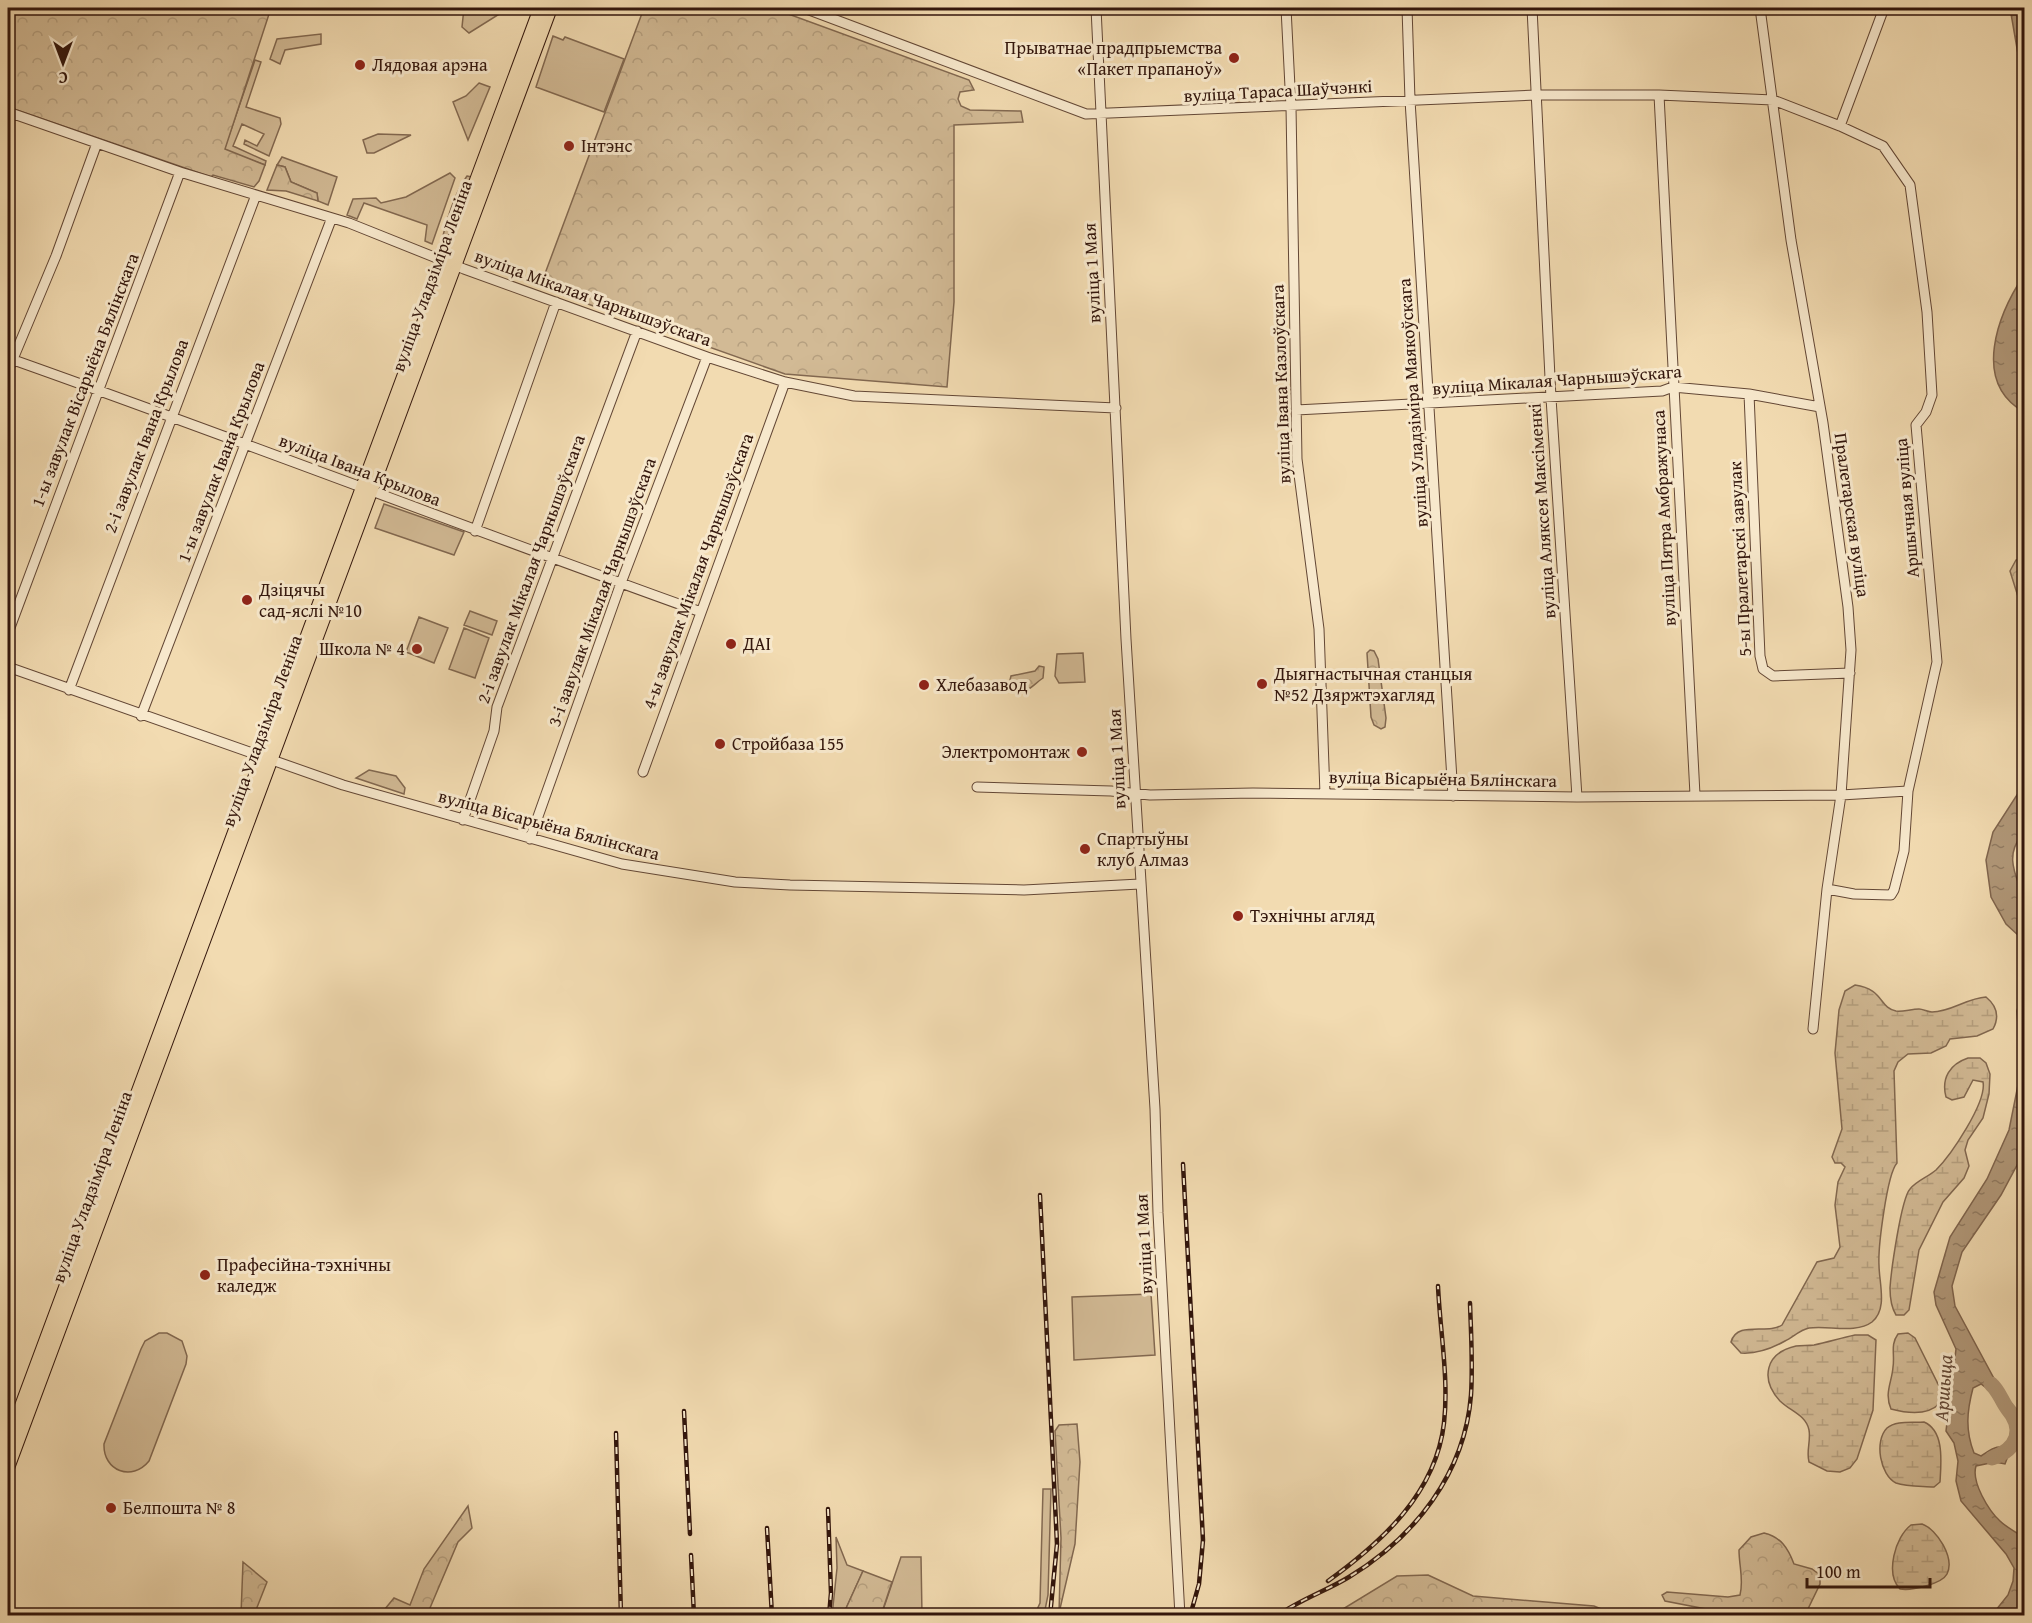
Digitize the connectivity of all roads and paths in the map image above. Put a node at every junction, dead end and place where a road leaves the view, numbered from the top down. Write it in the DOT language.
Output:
graph roads {
  1 [pos="540,8"];
  2 [pos="551,8"];
  3 [pos="804,8"];
  4 [pos="1096,8"];
  5 [pos="1286,8"];
  6 [pos="1407,8"];
  7 [pos="1532,8"];
  8 [pos="1760,8"];
  9 [pos="1884,8"];
  10 [pos="1659,94"];
  11 [pos="1535,95"];
  12 [pos="1410,100"];
  13 [pos="1773,100"];
  14 [pos="1291,107"];
  15 [pos="10,112"];
  16 [pos="1100,116"];
  17 [pos="8,124"];
  18 [pos="1840,126"];
  19 [pos="97,143"];
  20 [pos="180,172"];
  21 [pos="256,195"];
  22 [pos="331,220"];
  23 [pos="451,263"];
  24 [pos="556,302"];
  25 [pos="637,331"];
  26 [pos="707,357"];
  27 [pos="10,358"];
  28 [pos="8,371"];
  29 [pos="785,382"];
  30 [pos="1673,387"];
  31 [pos="99,391"];
  32 [pos="1749,394"];
  33 [pos="1551,398"];
  34 [pos="1430,405"];
  35 [pos="1820,407"];
  36 [pos="1116,408"];
  37 [pos="1296,410"];
  38 [pos="171,416"];
  39 [pos="245,445"];
  40 [pos="365,491"];
  41 [pos="475,531"];
  42 [pos="551,557"];
  43 [pos="621,583"];
  44 [pos="701,612"];
  45 [pos="8,633"];
  46 [pos="8,667"];
  47 [pos="1850,673"];
  48 [pos="69,690"];
  49 [pos="141,716"];
  50 [pos="265,759"];
  51 [pos="643,772"];
  52 [pos="977,787"];
  53 [pos="1908,791"];
  54 [pos="1135,793"];
  55 [pos="1325,794"];
  56 [pos="1695,795"];
  57 [pos="1841,795"];
  58 [pos="1453,796"];
  59 [pos="1577,797"];
  60 [pos="463,820"];
  61 [pos="530,839"];
  62 [pos="1140,884"];
  63 [pos="1827,889"];
  64 [pos="1813,1029"];
  65 [pos="8,1441"];
  66 [pos="8,1468"];
  67 [pos="1180,1616"];
  1 -- 23 [label="main road, вуліца Уладзіміра Леніна"];
  2 -- 23 [label="main road, вуліца Уладзіміра Леніна"];
  3 -- 16 [label="street, вуліца Тараса Шаўчэнкі"];
  4 -- 16 [label="street, вуліца 1 Мая"];
  5 -- 14 [label="street, вуліца Івана Казлоўскага"];
  6 -- 12 [label="street, вуліца Уладзіміра Маякоўскага"];
  7 -- 11 [label="street, вуліца Аляксея Максіменкі"];
  8 -- 13 [label="street, Пралетарская вуліца"];
  9 -- 18 [label="street"];
  10 -- 11 [label="street, вуліца Тараса Шаўчэнкі"];
  10 -- 13 [label="street, вуліца Тараса Шаўчэнкі"];
  10 -- 30 [label="street, вуліца Пятра Амбражунаса"];
  11 -- 12 [label="street, вуліца Тараса Шаўчэнкі"];
  11 -- 33 [label="street, вуліца Аляксея Максіменкі"];
  12 -- 14 [label="street, вуліца Тараса Шаўчэнкі"];
  12 -- 34 [label="street, вуліца Уладзіміра Маякоўскага"];
  13 -- 18 [label="street, Аршычная вуліца"];
  13 -- 35 [label="street, Пралетарская вуліца"];
  14 -- 16 [label="street, вуліца Тараса Шаўчэнкі"];
  14 -- 37 [label="street, вуліца Івана Казлоўскага"];
  15 -- 17 [label="street"];
  15 -- 19 [label="street, вуліца Мікалая Чарнышэўскага"];
  16 -- 36 [label="street, вуліца 1 Мая"];
  18 -- 53 [label="street, Аршычная вуліца"];
  19 -- 20 [label="street, вуліца Мікалая Чарнышэўскага"];
  19 -- 27 [label="street"];
  20 -- 21 [label="street, вуліца Мікалая Чарнышэўскага"];
  20 -- 31 [label="street, 1-ы завулак Вісарыёна Бялінскага"];
  21 -- 22 [label="street, вуліца Мікалая Чарнышэўскага"];
  21 -- 38 [label="street, 2-і завулак Івана Крылова"];
  22 -- 23 [label="street, вуліца Мікалая Чарнышэўскага"];
  22 -- 39 [label="street, 1-ы завулак Івана Крылова"];
  23 -- 24 [label="street, вуліца Мікалая Чарнышэўскага"];
  23 -- 40 [label="main road, вуліца Уладзіміра Леніна"];
  24 -- 25 [label="street, вуліца Мікалая Чарнышэўскага"];
  24 -- 41 [label="street"];
  25 -- 26 [label="street, вуліца Мікалая Чарнышэўскага"];
  25 -- 42 [label="street, 2-і завулак Мікалая Чарнышэўскага"];
  26 -- 29 [label="street, вуліца Мікалая Чарнышэўскага"];
  26 -- 43 [label="street, 3-і завулак Мікалая Чарнышэўскага"];
  27 -- 28 [label="street"];
  27 -- 31 [label="street, вуліца Івана Крылова"];
  29 -- 36 [label="street, вуліца Мікалая Чарнышэўскага"];
  29 -- 44 [label="street, 4-ы завулак Мікалая Чарнышэўскага"];
  30 -- 32 [label="street, вуліца Мікалая Чарнышэўскага"];
  30 -- 33 [label="street, вуліца Мікалая Чарнышэўскага"];
  30 -- 56 [label="street, вуліца Пятра Амбражунаса"];
  31 -- 38 [label="street, вуліца Івана Крылова"];
  31 -- 45 [label="street, 1-ы завулак Вісарыёна Бялінскага"];
  32 -- 35 [label="street, вуліца Мікалая Чарнышэўскага"];
  32 -- 47 [label="street, 5-ы Пралетарскі завулак"];
  33 -- 34 [label="street, вуліца Мікалая Чарнышэўскага"];
  33 -- 59 [label="street, вуліца Аляксея Максіменкі"];
  34 -- 37 [label="street, вуліца Мікалая Чарнышэўскага"];
  34 -- 58 [label="street, вуліца Уладзіміра Маякоўскага"];
  35 -- 47 [label="street, Пралетарская вуліца"];
  36 -- 54 [label="street, вуліца 1 Мая"];
  37 -- 55 [label="street, вуліца Івана Казлоўскага"];
  38 -- 39 [label="street, вуліца Івана Крылова"];
  38 -- 48 [label="street, 2-і завулак Івана Крылова"];
  39 -- 40 [label="street, вуліца Івана Крылова"];
  39 -- 49 [label="street, 1-ы завулак Івана Крылова"];
  40 -- 41 [label="street, вуліца Івана Крылова"];
  40 -- 50 [label="main road, вуліца Уладзіміра Леніна"];
  41 -- 42 [label="street, вуліца Івана Крылова"];
  42 -- 43 [label="street, вуліца Івана Крылова"];
  42 -- 60 [label="street, 2-і завулак Мікалая Чарнышэўскага"];
  43 -- 44 [label="street, вуліца Івана Крылова"];
  43 -- 61 [label="street, 3-і завулак Мікалая Чарнышэўскага"];
  44 -- 51 [label="street, 4-ы завулак Мікалая Чарнышэўскага"];
  46 -- 48 [label="street, вуліца Вісарыёна Бялінскага"];
  47 -- 57 [label="street, Пралетарская вуліца"];
  48 -- 49 [label="street, вуліца Вісарыёна Бялінскага"];
  49 -- 50 [label="street, вуліца Вісарыёна Бялінскага"];
  50 -- 60 [label="street, вуліца Вісарыёна Бялінскага"];
  50 -- 65 [label="main road, вуліца Уладзіміра Леніна"];
  50 -- 66 [label="main road, вуліца Уладзіміра Леніна"];
  52 -- 54 [label="street, вуліца Вісарыёна Бялінскага"];
  53 -- 57 [label="street, вуліца Вісарыёна Бялінскага"];
  53 -- 63 [label="street, Аршычная вуліца"];
  54 -- 55 [label="street, вуліца Вісарыёна Бялінскага"];
  54 -- 62 [label="street, вуліца 1 Мая"];
  55 -- 58 [label="street, вуліца Вісарыёна Бялінскага"];
  56 -- 57 [label="street, вуліца Вісарыёна Бялінскага"];
  56 -- 59 [label="street, вуліца Вісарыёна Бялінскага"];
  57 -- 63 [label="street, Пралетарская вуліца"];
  58 -- 59 [label="street, вуліца Вісарыёна Бялінскага"];
  60 -- 61 [label="street, вуліца Вісарыёна Бялінскага"];
  61 -- 62 [label="street, вуліца Вісарыёна Бялінскага"];
  62 -- 67 [label="street, вуліца 1 Мая"];
  63 -- 64 [label="street, Пралетарская вуліца"];
}
